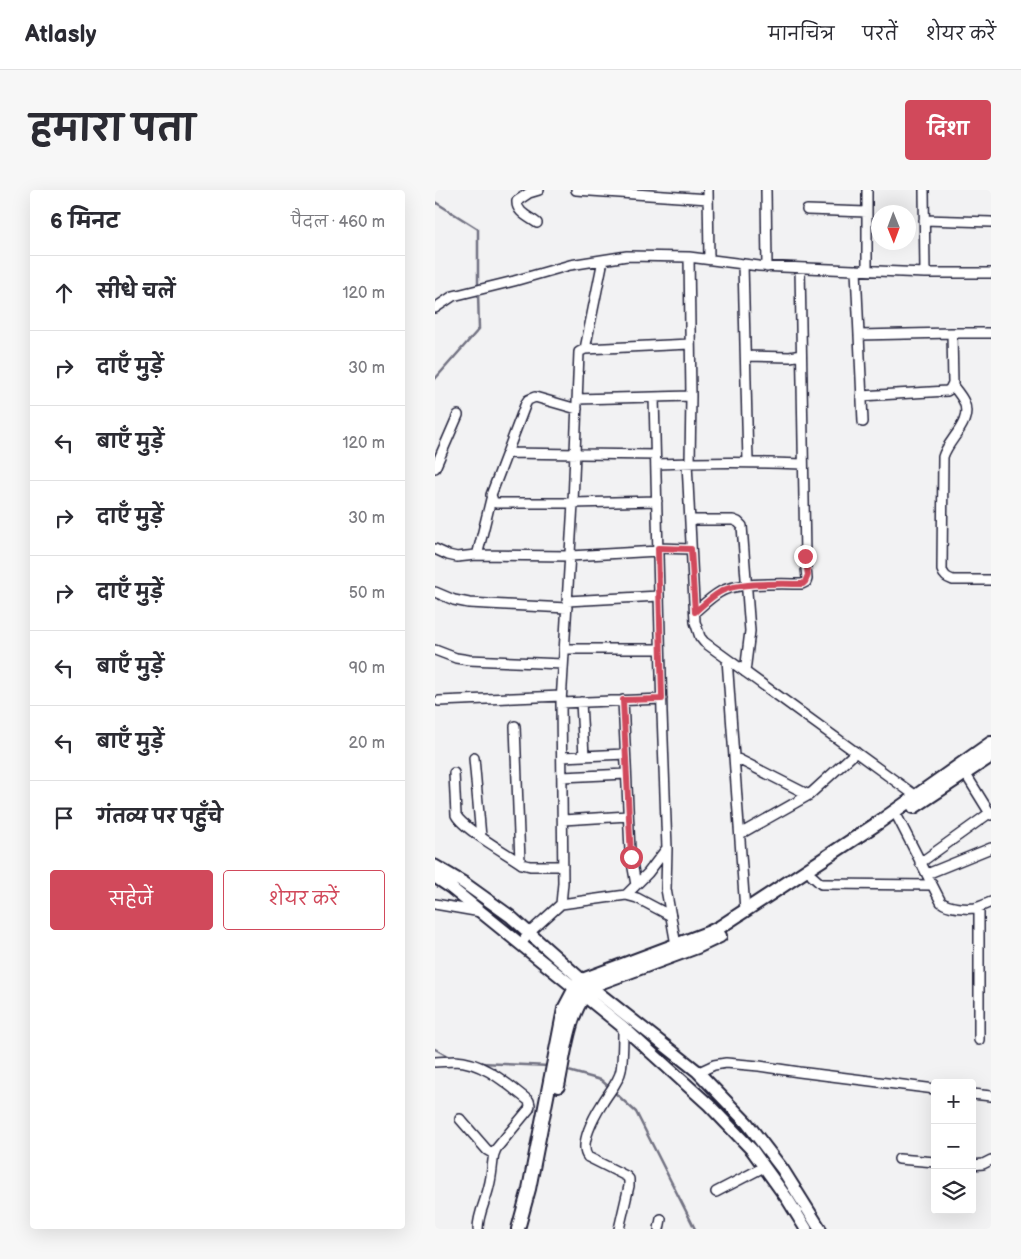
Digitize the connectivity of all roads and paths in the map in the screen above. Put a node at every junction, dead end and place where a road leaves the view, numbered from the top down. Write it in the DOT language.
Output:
graph roads {
  1 [pos="539,190"];
  2 [pos="578,190"];
  3 [pos="766,190"];
  4 [pos="867,190"];
  5 [pos="924,190"];
  6 [pos="708,195"];
  7 [pos="807,210"];
  8 [pos="867,212"];
  9 [pos="924,220"];
  10 [pos="991,222"];
  11 [pos="537,223"];
  12 [pos="689,256"];
  13 [pos="709,259"];
  14 [pos="603,260"];
  15 [pos="743,264"];
  16 [pos="767,266"];
  17 [pos="800,268"];
  18 [pos="855,270"];
  19 [pos="867,270"];
  20 [pos="925,273"];
  21 [pos="991,274"];
  22 [pos="435,308"];
  23 [pos="952,333"];
  24 [pos="859,334"];
  25 [pos="991,334"];
  26 [pos="690,344"];
  27 [pos="585,349"];
  28 [pos="801,355"];
  29 [pos="746,356"];
  30 [pos="953,386"];
  31 [pos="691,396"];
  32 [pos="861,396"];
  33 [pos="654,397"];
  34 [pos="577,399"];
  35 [pos="577,409"];
  36 [pos="458,415"];
  37 [pos="863,422"];
  38 [pos="507,453"];
  39 [pos="575,453"];
  40 [pos="655,460"];
  41 [pos="748,462"];
  42 [pos="689,463"];
  43 [pos="803,464"];
  44 [pos="435,468"];
  45 [pos="491,499"];
  46 [pos="657,501"];
  47 [pos="573,503"];
  48 [pos="690,520"];
  49 [pos="435,549"];
  50 [pos="691,549"];
  51 [pos="658,550"];
  52 [pos="477,552"];
  53 [pos="570,556"];
  54 [pos="991,580"];
  55 [pos="747,586"];
  56 [pos="435,592"];
  57 [pos="659,596"];
  58 [pos="567,604"];
  59 [pos="695,612"];
  60 [pos="564,649"];
  61 [pos="660,649"];
  62 [pos="435,650"];
  63 [pos="727,659"];
  64 [pos="563,664"];
  65 [pos="745,672"];
  66 [pos="561,699"];
  67 [pos="662,699"];
  68 [pos="623,700"];
  69 [pos="439,701"];
  70 [pos="581,702"];
  71 [pos="515,726"];
  72 [pos="991,743"];
  73 [pos="856,752"];
  74 [pos="625,754"];
  75 [pos="584,756"];
  76 [pos="991,756"];
  77 [pos="562,757"];
  78 [pos="734,757"];
  79 [pos="474,758"];
  80 [pos="454,773"];
  81 [pos="965,773"];
  82 [pos="626,774"];
  83 [pos="562,777"];
  84 [pos="809,795"];
  85 [pos="916,796"];
  86 [pos="991,813"];
  87 [pos="628,816"];
  88 [pos="897,818"];
  89 [pos="563,820"];
  90 [pos="740,834"];
  91 [pos="481,837"];
  92 [pos="667,848"];
  93 [pos="991,848"];
  94 [pos="520,862"];
  95 [pos="921,862"];
  96 [pos="435,866"];
  97 [pos="563,866"];
  98 [pos="927,874"];
  99 [pos="812,876"];
  100 [pos="435,877"];
  101 [pos="636,885"];
  102 [pos="932,885"];
  103 [pos="626,895"];
  104 [pos="991,902"];
  105 [pos="435,904"];
  106 [pos="561,904"];
  107 [pos="979,907"];
  108 [pos="745,910"];
  109 [pos="482,912"];
  110 [pos="671,916"];
  111 [pos="529,933"];
  112 [pos="521,944"];
  113 [pos="676,945"];
  114 [pos="641,963"];
  115 [pos="583,987"];
  116 [pos="623,1027"];
  117 [pos="979,1040"];
  118 [pos="435,1062"];
  119 [pos="699,1072"];
  120 [pos="931,1088"];
  121 [pos="976,1094"];
  122 [pos="991,1096"];
  123 [pos="460,1119"];
  124 [pos="494,1154"];
  125 [pos="899,1159"];
  126 [pos="991,1160"];
  127 [pos="931,1162"];
  128 [pos="976,1165"];
  129 [pos="764,1167"];
  130 [pos="533,1189"];
  131 [pos="716,1192"];
  132 [pos="661,1219"];
  133 [pos="478,1229"];
  134 [pos="518,1229"];
  135 [pos="527,1229"];
  136 [pos="619,1229"];
  137 [pos="659,1229"];
  138 [pos="806,1229"];
  139 [pos="820,1229"];
  1 -- 11 [label="street"];
  2 -- 6 [label="street"];
  3 -- 16 [label="street"];
  4 -- 8 [label="street"];
  5 -- 9 [label="street"];
  6 -- 13 [label="street"];
  7 -- 8 [label="street"];
  8 -- 19 [label="street"];
  9 -- 10 [label="street"];
  9 -- 20 [label="street"];
  12 -- 13 [label="street"];
  12 -- 14 [label="street"];
  12 -- 26 [label="street"];
  13 -- 15 [label="street"];
  14 -- 22 [label="street"];
  14 -- 27 [label="street"];
  15 -- 16 [label="street"];
  15 -- 29 [label="street"];
  16 -- 17 [label="street"];
  17 -- 18 [label="street"];
  17 -- 28 [label="street"];
  18 -- 19 [label="street"];
  18 -- 24 [label="street"];
  19 -- 20 [label="street"];
  20 -- 21 [label="street"];
  23 -- 24 [label="street"];
  23 -- 25 [label="street"];
  23 -- 30 [label="street"];
  24 -- 32 [label="street"];
  26 -- 27 [label="street"];
  26 -- 31 [label="street"];
  27 -- 34 [label="street"];
  28 -- 29 [label="street"];
  28 -- 43 [label="street"];
  29 -- 41 [label="street"];
  30 -- 32 [label="street"];
  30 -- 54 [label="street"];
  31 -- 33 [label="street"];
  31 -- 42 [label="street"];
  32 -- 37 [label="street"];
  33 -- 34 [label="street"];
  33 -- 40 [label="street"];
  34 -- 35 [label="street"];
  35 -- 38 [label="street"];
  35 -- 39 [label="street"];
  36 -- 44 [label="street"];
  38 -- 39 [label="street"];
  38 -- 45 [label="street"];
  39 -- 40 [label="street"];
  39 -- 47 [label="street"];
  40 -- 42 [label="street"];
  40 -- 46 [label="street"];
  41 -- 42 [label="street"];
  41 -- 43 [label="street"];
  42 -- 48 [label="street"];
  43 -- 55 [label="street"];
  45 -- 47 [label="street"];
  45 -- 52 [label="street"];
  46 -- 47 [label="street"];
  46 -- 51 [label="street"];
  47 -- 53 [label="street"];
  48 -- 50 [label="street"];
  48 -- 55 [label="street"];
  49 -- 53 [label="street"];
  50 -- 51 [label="street"];
  50 -- 59 [label="street"];
  51 -- 53 [label="street"];
  51 -- 57 [label="street"];
  53 -- 58 [label="street"];
  55 -- 59 [label="street"];
  55 -- 65 [label="street"];
  56 -- 58 [label="street"];
  57 -- 58 [label="street"];
  57 -- 61 [label="street"];
  58 -- 60 [label="street"];
  59 -- 63 [label="street"];
  60 -- 61 [label="street"];
  60 -- 64 [label="street"];
  61 -- 67 [label="street"];
  62 -- 64 [label="street"];
  63 -- 65 [label="street"];
  63 -- 78 [label="street"];
  64 -- 66 [label="street"];
  65 -- 73 [label="street"];
  66 -- 69 [label="street"];
  66 -- 70 [label="street"];
  66 -- 77 [label="street"];
  67 -- 68 [label="street"];
  67 -- 92 [label="street"];
  68 -- 70 [label="street"];
  68 -- 74 [label="street"];
  70 -- 75 [label="street"];
  71 -- 94 [label="street"];
  72 -- 85 [label="highway"];
  73 -- 84 [label="street"];
  73 -- 85 [label="street"];
  74 -- 75 [label="street"];
  74 -- 82 [label="street"];
  75 -- 77 [label="street"];
  76 -- 81 [label="highway"];
  77 -- 83 [label="street"];
  78 -- 84 [label="street"];
  78 -- 90 [label="street"];
  79 -- 91 [label="street"];
  80 -- 91 [label="street"];
  81 -- 86 [label="street"];
  81 -- 88 [label="highway"];
  82 -- 83 [label="street"];
  82 -- 87 [label="street"];
  83 -- 89 [label="street"];
  84 -- 90 [label="street"];
  85 -- 108 [label="highway"];
  86 -- 95 [label="street"];
  87 -- 89 [label="street"];
  87 -- 101 [label="street"];
  88 -- 95 [label="street"];
  88 -- 99 [label="highway"];
  89 -- 97 [label="street"];
  90 -- 108 [label="street"];
  91 -- 94 [label="street"];
  92 -- 101 [label="street"];
  92 -- 110 [label="street"];
  93 -- 98 [label="street"];
  94 -- 97 [label="street"];
  95 -- 98 [label="street"];
  96 -- 111 [label="main road"];
  97 -- 106 [label="street"];
  98 -- 102 [label="street"];
  99 -- 102 [label="street"];
  99 -- 114 [label="highway"];
  100 -- 109 [label="main road"];
  101 -- 103 [label="street"];
  102 -- 107 [label="street"];
  103 -- 106 [label="street"];
  103 -- 110 [label="street"];
  104 -- 107 [label="street"];
  105 -- 109 [label="street"];
  106 -- 111 [label="street"];
  107 -- 117 [label="street"];
  108 -- 113 [label="highway"];
  109 -- 112 [label="main road"];
  110 -- 113 [label="street"];
  111 -- 112 [label="street"];
  111 -- 115 [label="main road"];
  112 -- 115 [label="main road"];
  113 -- 114 [label="highway"];
  114 -- 115 [label="highway"];
  115 -- 116 [label="main road"];
  115 -- 119 [label="main road"];
  115 -- 130 [label="highway"];
  116 -- 129 [label="main road"];
  116 -- 136 [label="street"];
  118 -- 124 [label="street"];
  119 -- 120 [label="street"];
  119 -- 139 [label="main road"];
  121 -- 122 [label="street"];
  123 -- 124 [label="street"];
  124 -- 133 [label="street"];
  125 -- 127 [label="street"];
  126 -- 128 [label="street"];
  129 -- 131 [label="street"];
  129 -- 138 [label="main road"];
  130 -- 134 [label="highway"];
  130 -- 135 [label="highway"];
  132 -- 137 [label="street"];
}
